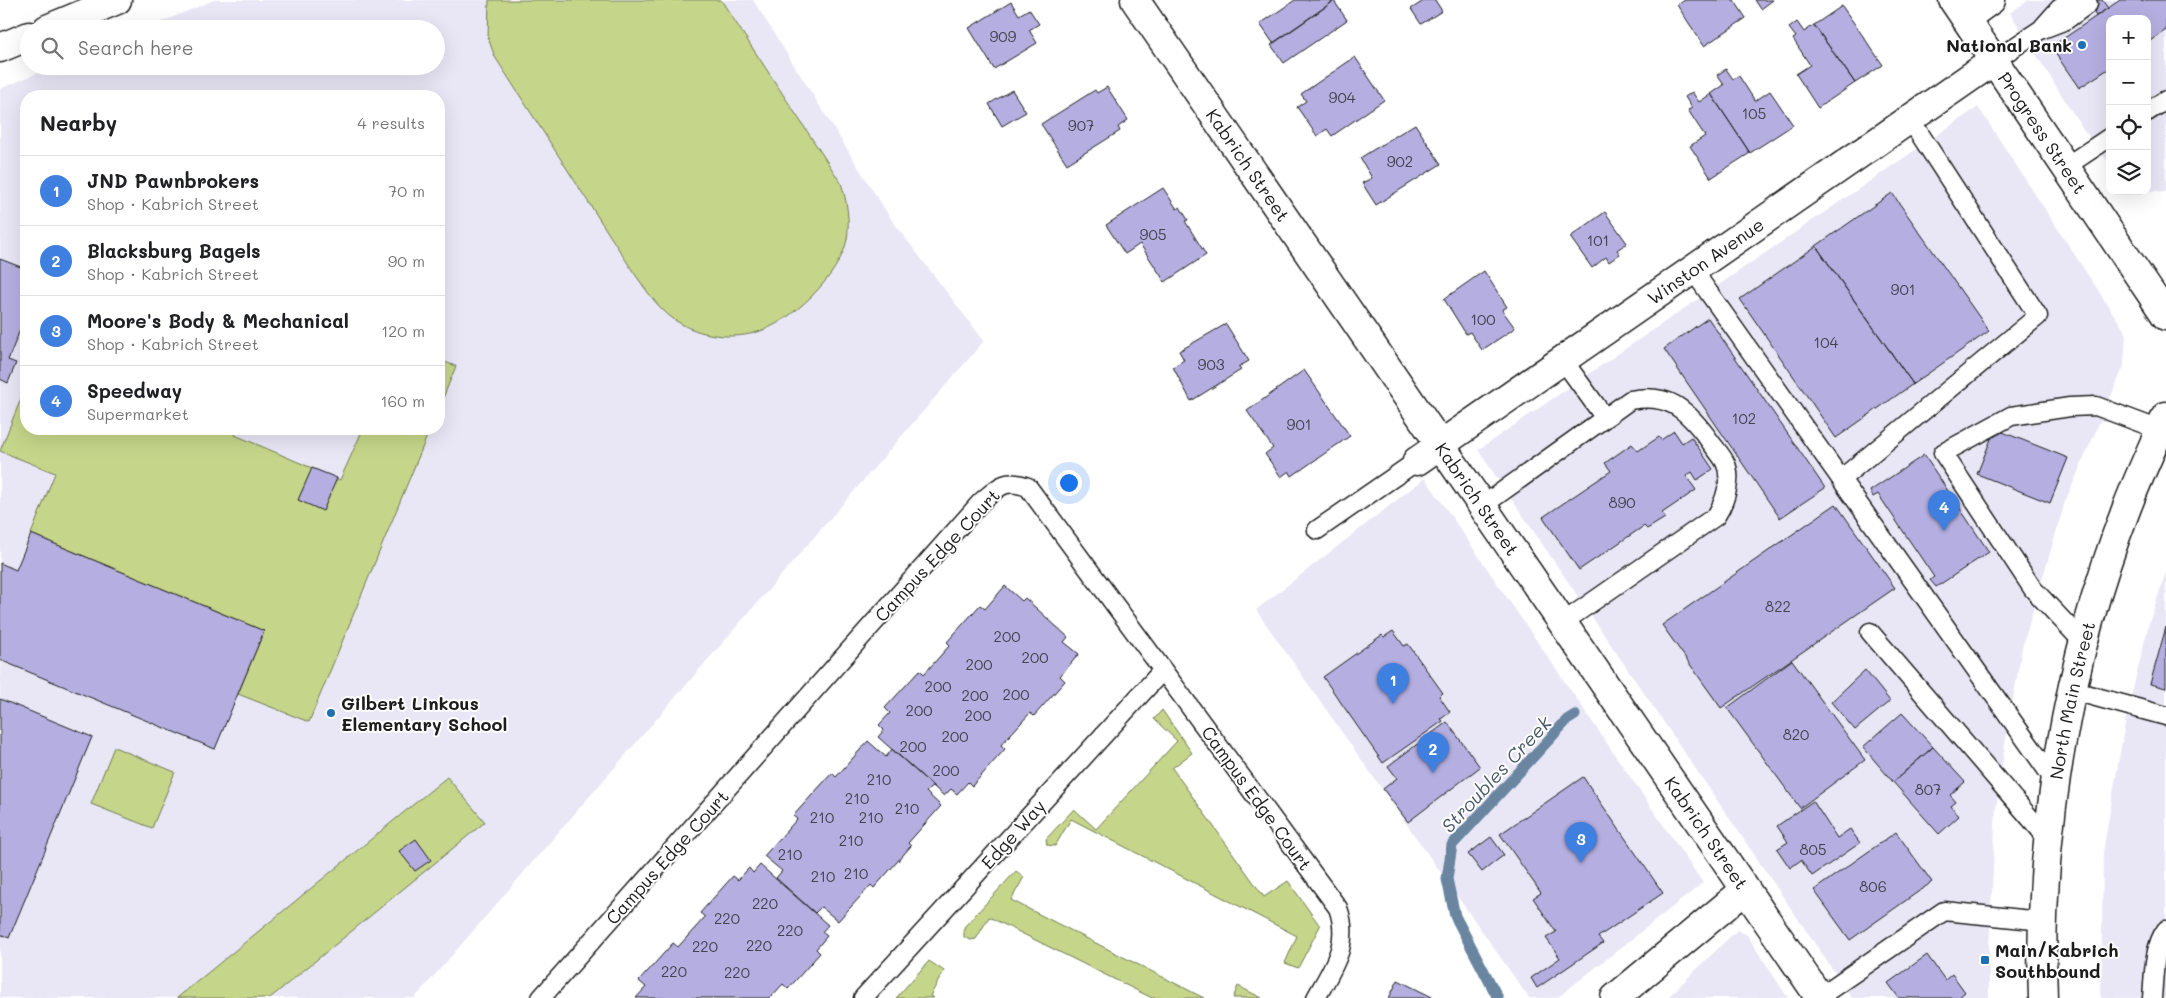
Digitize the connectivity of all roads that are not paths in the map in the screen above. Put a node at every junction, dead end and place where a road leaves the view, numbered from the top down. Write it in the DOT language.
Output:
graph roads {
  1 [pos="117,0"];
  2 [pos="1135,0"];
  3 [pos="1991,0"];
  4 [pos="2080,2"];
  5 [pos="1960,9"];
  6 [pos="69,20"];
  7 [pos="20,40"];
  8 [pos="0,48"];
  9 [pos="1995,60"];
  10 [pos="2166,100"];
  11 [pos="2151,109"];
  12 [pos="1910,119"];
  13 [pos="2106,140"];
  14 [pos="2065,167"];
  15 [pos="1692,269"];
  16 [pos="2166,316"];
  17 [pos="1563,360"];
  18 [pos="1604,418"];
  19 [pos="2164,426"];
  20 [pos="1440,445"];
  21 [pos="1417,461"];
  22 [pos="1841,479"];
  23 [pos="1482,506"];
  24 [pos="1317,530"];
  25 [pos="1562,623"];
  26 [pos="1870,632"];
  27 [pos="2084,643"];
  28 [pos="1163,670"];
  29 [pos="2074,691"];
  30 [pos="2166,716"];
  31 [pos="2056,784"];
  32 [pos="2049,840"];
  33 [pos="1745,890"];
  34 [pos="2044,921"];
  35 [pos="2166,930"];
  36 [pos="1819,997"];
  37 [pos="541,998"];
  38 [pos="863,998"];
  39 [pos="1316,998"];
  40 [pos="1615,998"];
  41 [pos="2043,998"];
  42 [pos="2152,998"];
  1 -- 6 [label="street"];
  2 -- 20 [label="street, Kabrich Street"];
  3 -- 5 [label="street"];
  4 -- 9 [label="lane"];
  5 -- 9 [label="street, Progress Street"];
  7 -- 8 [label="street"];
  9 -- 12 [label="street, Winston Avenue"];
  9 -- 14 [label="street, Progress Street"];
  10 -- 11 [label="lane"];
  12 -- 15 [label="street, Winston Avenue"];
  12 -- 22 [label="lane"];
  13 -- 14 [label="lane"];
  14 -- 16 [label="street, Progress Street"];
  15 -- 17 [label="street, Winston Avenue"];
  15 -- 22 [label="lane"];
  17 -- 18 [label="lane"];
  17 -- 20 [label="street, Winston Avenue"];
  18 -- 23 [label="lane"];
  18 -- 25 [label="lane"];
  19 -- 27 [label="street, North Main Street"];
  19 -- 27 [label="lane"];
  20 -- 21 [label="street, Winston Avenue"];
  20 -- 23 [label="street, Kabrich Street"];
  21 -- 24 [label="lane"];
  22 -- 31 [label="lane"];
  23 -- 25 [label="street, Kabrich Street"];
  25 -- 33 [label="street, Kabrich Street"];
  26 -- 32 [label="lane"];
  27 -- 29 [label="street, North Main Street"];
  28 -- 37 [label="lane, Campus Edge Court"];
  28 -- 38 [label="lane, Edge Way"];
  28 -- 39 [label="lane, Campus Edge Court"];
  29 -- 30 [label="lane"];
  29 -- 31 [label="street, North Main Street"];
  31 -- 32 [label="street, North Main Street"];
  32 -- 34 [label="street, North Main Street"];
  33 -- 36 [label="street, Kabrich Street"];
  33 -- 40 [label="street"];
  34 -- 36 [label="lane"];
  34 -- 41 [label="street, North Main Street"];
  35 -- 42 [label="lane"];
}
